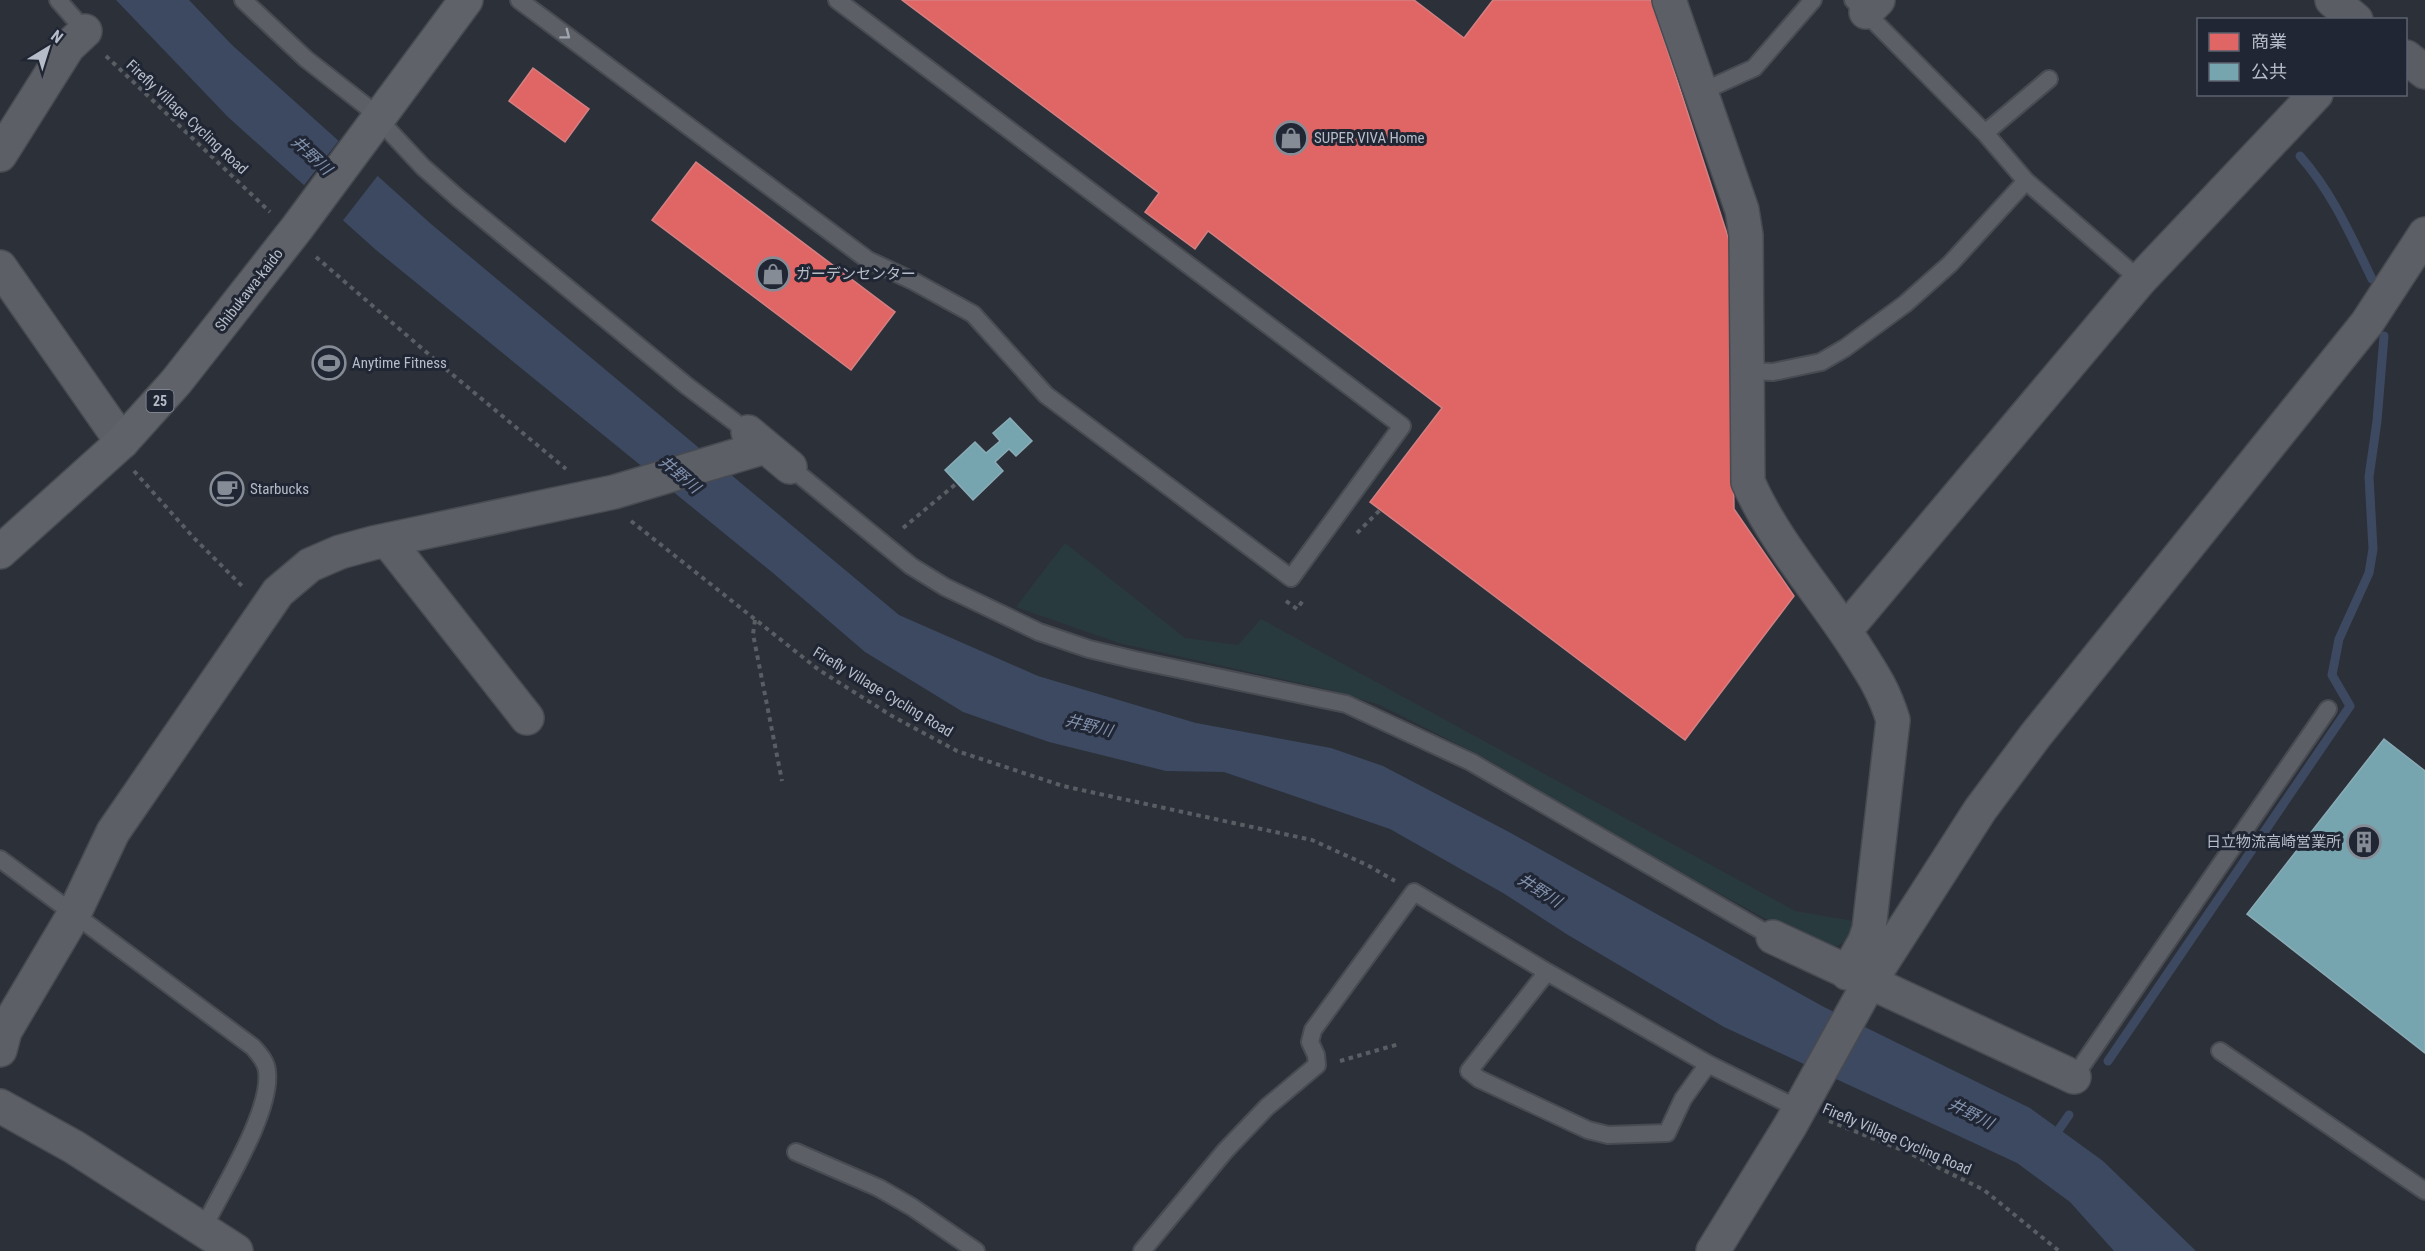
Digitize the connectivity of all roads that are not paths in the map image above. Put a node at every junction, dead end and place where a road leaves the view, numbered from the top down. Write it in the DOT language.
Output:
graph roads {
  1 [pos="58,0"];
  2 [pos="243,0"];
  3 [pos="466,0"];
  4 [pos="519,0"];
  5 [pos="837,0"];
  6 [pos="1670,0"];
  7 [pos="1813,0"];
  8 [pos="2332,0"];
  9 [pos="1866,4"];
  10 [pos="2354,18"];
  11 [pos="85,31"];
  12 [pos="2407,58"];
  13 [pos="2425,72"];
  14 [pos="2049,79"];
  15 [pos="1701,92"];
  16 [pos="2314,96"];
  17 [pos="375,123"];
  18 [pos="1985,133"];
  19 [pos="0,155"];
  20 [pos="2026,181"];
  21 [pos="2425,234"];
  22 [pos="0,267"];
  23 [pos="2140,280"];
  24 [pos="1747,372"];
  25 [pos="756,443"];
  26 [pos="126,454"];
  27 [pos="790,467"];
  28 [pos="387,540"];
  29 [pos="0,552"];
  30 [pos="1843,627"];
  31 [pos="2328,709"];
  32 [pos="527,718"];
  33 [pos="0,859"];
  34 [pos="73,916"];
  35 [pos="1773,937"];
  36 [pos="1547,972"];
  37 [pos="1859,983"];
  38 [pos="0,1050"];
  39 [pos="2220,1051"];
  40 [pos="1708,1064"];
  41 [pos="2074,1077"];
  42 [pos="0,1106"];
  43 [pos="1809,1109"];
  44 [pos="796,1152"];
  45 [pos="2425,1191"];
  46 [pos="201,1228"];
  47 [pos="236,1251"];
  48 [pos="976,1251"];
  49 [pos="1142,1251"];
  50 [pos="1713,1251"];
  1 -- 11 [label="lane"];
  2 -- 17 [label="lane"];
  3 -- 17 [label="main road, Shibukawa-kaido / 25"];
  4 -- 5 [label="lane, one-way"];
  6 -- 15 [label="street"];
  7 -- 15 [label="lane"];
  8 -- 10 [label="street"];
  9 -- 18 [label="lane"];
  11 -- 19 [label="street"];
  12 -- 13 [label="street"];
  14 -- 18 [label="lane"];
  15 -- 24 [label="street"];
  16 -- 23 [label="street"];
  17 -- 25 [label="lane"];
  17 -- 26 [label="main road, Shibukawa-kaido / 25"];
  18 -- 20 [label="lane"];
  20 -- 23 [label="lane"];
  20 -- 24 [label="lane"];
  21 -- 37 [label="street"];
  22 -- 26 [label="street"];
  23 -- 30 [label="street"];
  24 -- 30 [label="street"];
  25 -- 27 [label="street"];
  25 -- 28 [label="street"];
  26 -- 29 [label="main road, Shibukawa-kaido / 25"];
  27 -- 35 [label="lane"];
  28 -- 32 [label="street"];
  28 -- 34 [label="street"];
  30 -- 37 [label="street"];
  31 -- 41 [label="lane"];
  33 -- 34 [label="lane"];
  34 -- 38 [label="street"];
  34 -- 46 [label="lane"];
  35 -- 37 [label="street"];
  36 -- 40 [label="lane"];
  36 -- 40 [label="lane"];
  36 -- 49 [label="lane"];
  37 -- 41 [label="street"];
  37 -- 43 [label="street"];
  39 -- 45 [label="lane"];
  40 -- 43 [label="lane"];
  42 -- 46 [label="street"];
  43 -- 50 [label="street"];
  44 -- 48 [label="lane"];
  46 -- 47 [label="street"];
}
